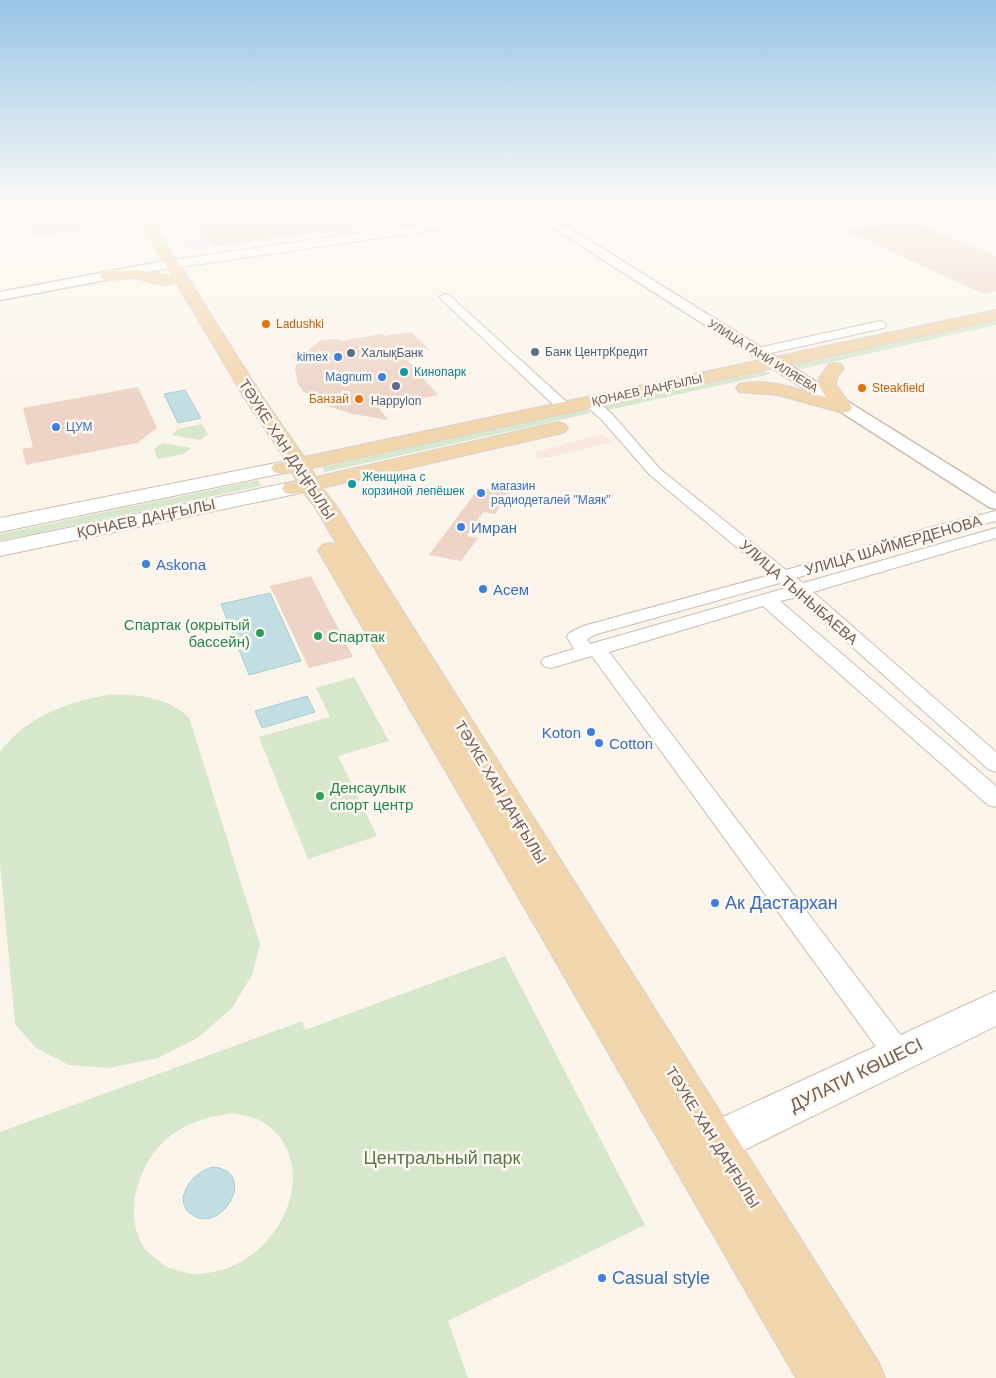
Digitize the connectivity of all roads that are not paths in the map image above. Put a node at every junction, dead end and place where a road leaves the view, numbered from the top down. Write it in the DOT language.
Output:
graph roads {
  1 [pos="140,272"];
  2 [pos="168,272"];
  3 [pos="631,272"];
  4 [pos="107,276"];
  5 [pos="0,296"];
  6 [pos="445,297"];
  7 [pos="996,315"];
  8 [pos="880,325"];
  9 [pos="996,330"];
  10 [pos="757,352"];
  11 [pos="873,359"];
  12 [pos="854,363"];
  13 [pos="775,364"];
  14 [pos="835,368"];
  15 [pos="795,376"];
  16 [pos="843,407"];
  17 [pos="591,415"];
  18 [pos="301,482"];
  19 [pos="996,504"];
  20 [pos="996,516"];
  21 [pos="0,526"];
  22 [pos="996,533"];
  23 [pos="0,549"];
  24 [pos="783,576"];
  25 [pos="801,591"];
  26 [pos="766,599"];
  27 [pos="590,649"];
  28 [pos="551,662"];
  29 [pos="996,764"];
  30 [pos="996,799"];
  31 [pos="996,1008"];
  32 [pos="898,1054"];
  33 [pos="704,1148"];
  34 [pos="823,1378"];
  35 [pos="861,1378"];
  1 -- 4 [label="main road"];
  2 -- 18 [label="main road, ТӘУКЕ ХАН ДАҢҒЫЛЫ"];
  3 -- 10 [label="street, УЛИЦА ГАНИ ИЛЯЕВА"];
  4 -- 5 [label="street"];
  6 -- 17 [label="street, УЛИЦА ТЫНЫБАЕВА"];
  7 -- 13 [label="main road, ҚОНАЕВ ДАҢҒЫЛЫ"];
  8 -- 10 [label="street"];
  9 -- 11 [label="main road"];
  10 -- 13 [label="street, УЛИЦА ГАНИ ИЛЯЕВА"];
  12 -- 14 [label="main road"];
  13 -- 15 [label="street, УЛИЦА ГАНИ ИЛЯЕВА"];
  13 -- 17 [label="main road, ҚОНАЕВ ДАҢҒЫЛЫ"];
  14 -- 15 [label="main road"];
  14 -- 16 [label="main road"];
  15 -- 16 [label="street, УЛИЦА ГАНИ ИЛЯЕВА"];
  15 -- 16 [label="main road"];
  16 -- 19 [label="street, УЛИЦА ГАНИ ИЛЯЕВА"];
  17 -- 18 [label="main road, ҚОНАЕВ ДАҢҒЫЛЫ"];
  17 -- 18 [label="main road"];
  17 -- 24 [label="street, УЛИЦА ТЫНЫБАЕВА"];
  18 -- 21 [label="main road, ҚОНАЕВ ДАҢҒЫЛЫ"];
  18 -- 23 [label="main road, ҚОНАЕВ ДАҢҒЫЛЫ"];
  18 -- 33 [label="main road, ТӘУКЕ ХАН ДАҢҒЫЛЫ"];
  20 -- 24 [label="street, УЛИЦА ШАЙМЕРДЕНОВА"];
  22 -- 25 [label="street, УЛИЦА ШАЙМЕРДЕНОВА"];
  24 -- 25 [label="street, УЛИЦА ТЫНЫБАЕВА"];
  24 -- 27 [label="street, УЛИЦА ШАЙМЕРДЕНОВА"];
  25 -- 26 [label="street, УЛИЦА ШАЙМЕРДЕНОВА"];
  25 -- 29 [label="street, УЛИЦА ТЫНЫБАЕВА"];
  26 -- 27 [label="street, УЛИЦА ШАЙМЕРДЕНОВА"];
  26 -- 30 [label="street, УЛИЦА ТЫНЫБАЕВА"];
  27 -- 28 [label="street, УЛИЦА ШАЙМЕРДЕНОВА"];
  27 -- 32 [label="street"];
  31 -- 32 [label="main road, ДУЛАТИ КӨШЕСІ"];
  32 -- 33 [label="main road, ДУЛАТИ КӨШЕСІ"];
  33 -- 34 [label="main road, ТӘУКЕ ХАН ДАҢҒЫЛЫ"];
  33 -- 35 [label="main road, ТӘУКЕ ХАН ДАҢҒЫЛЫ"];
}
